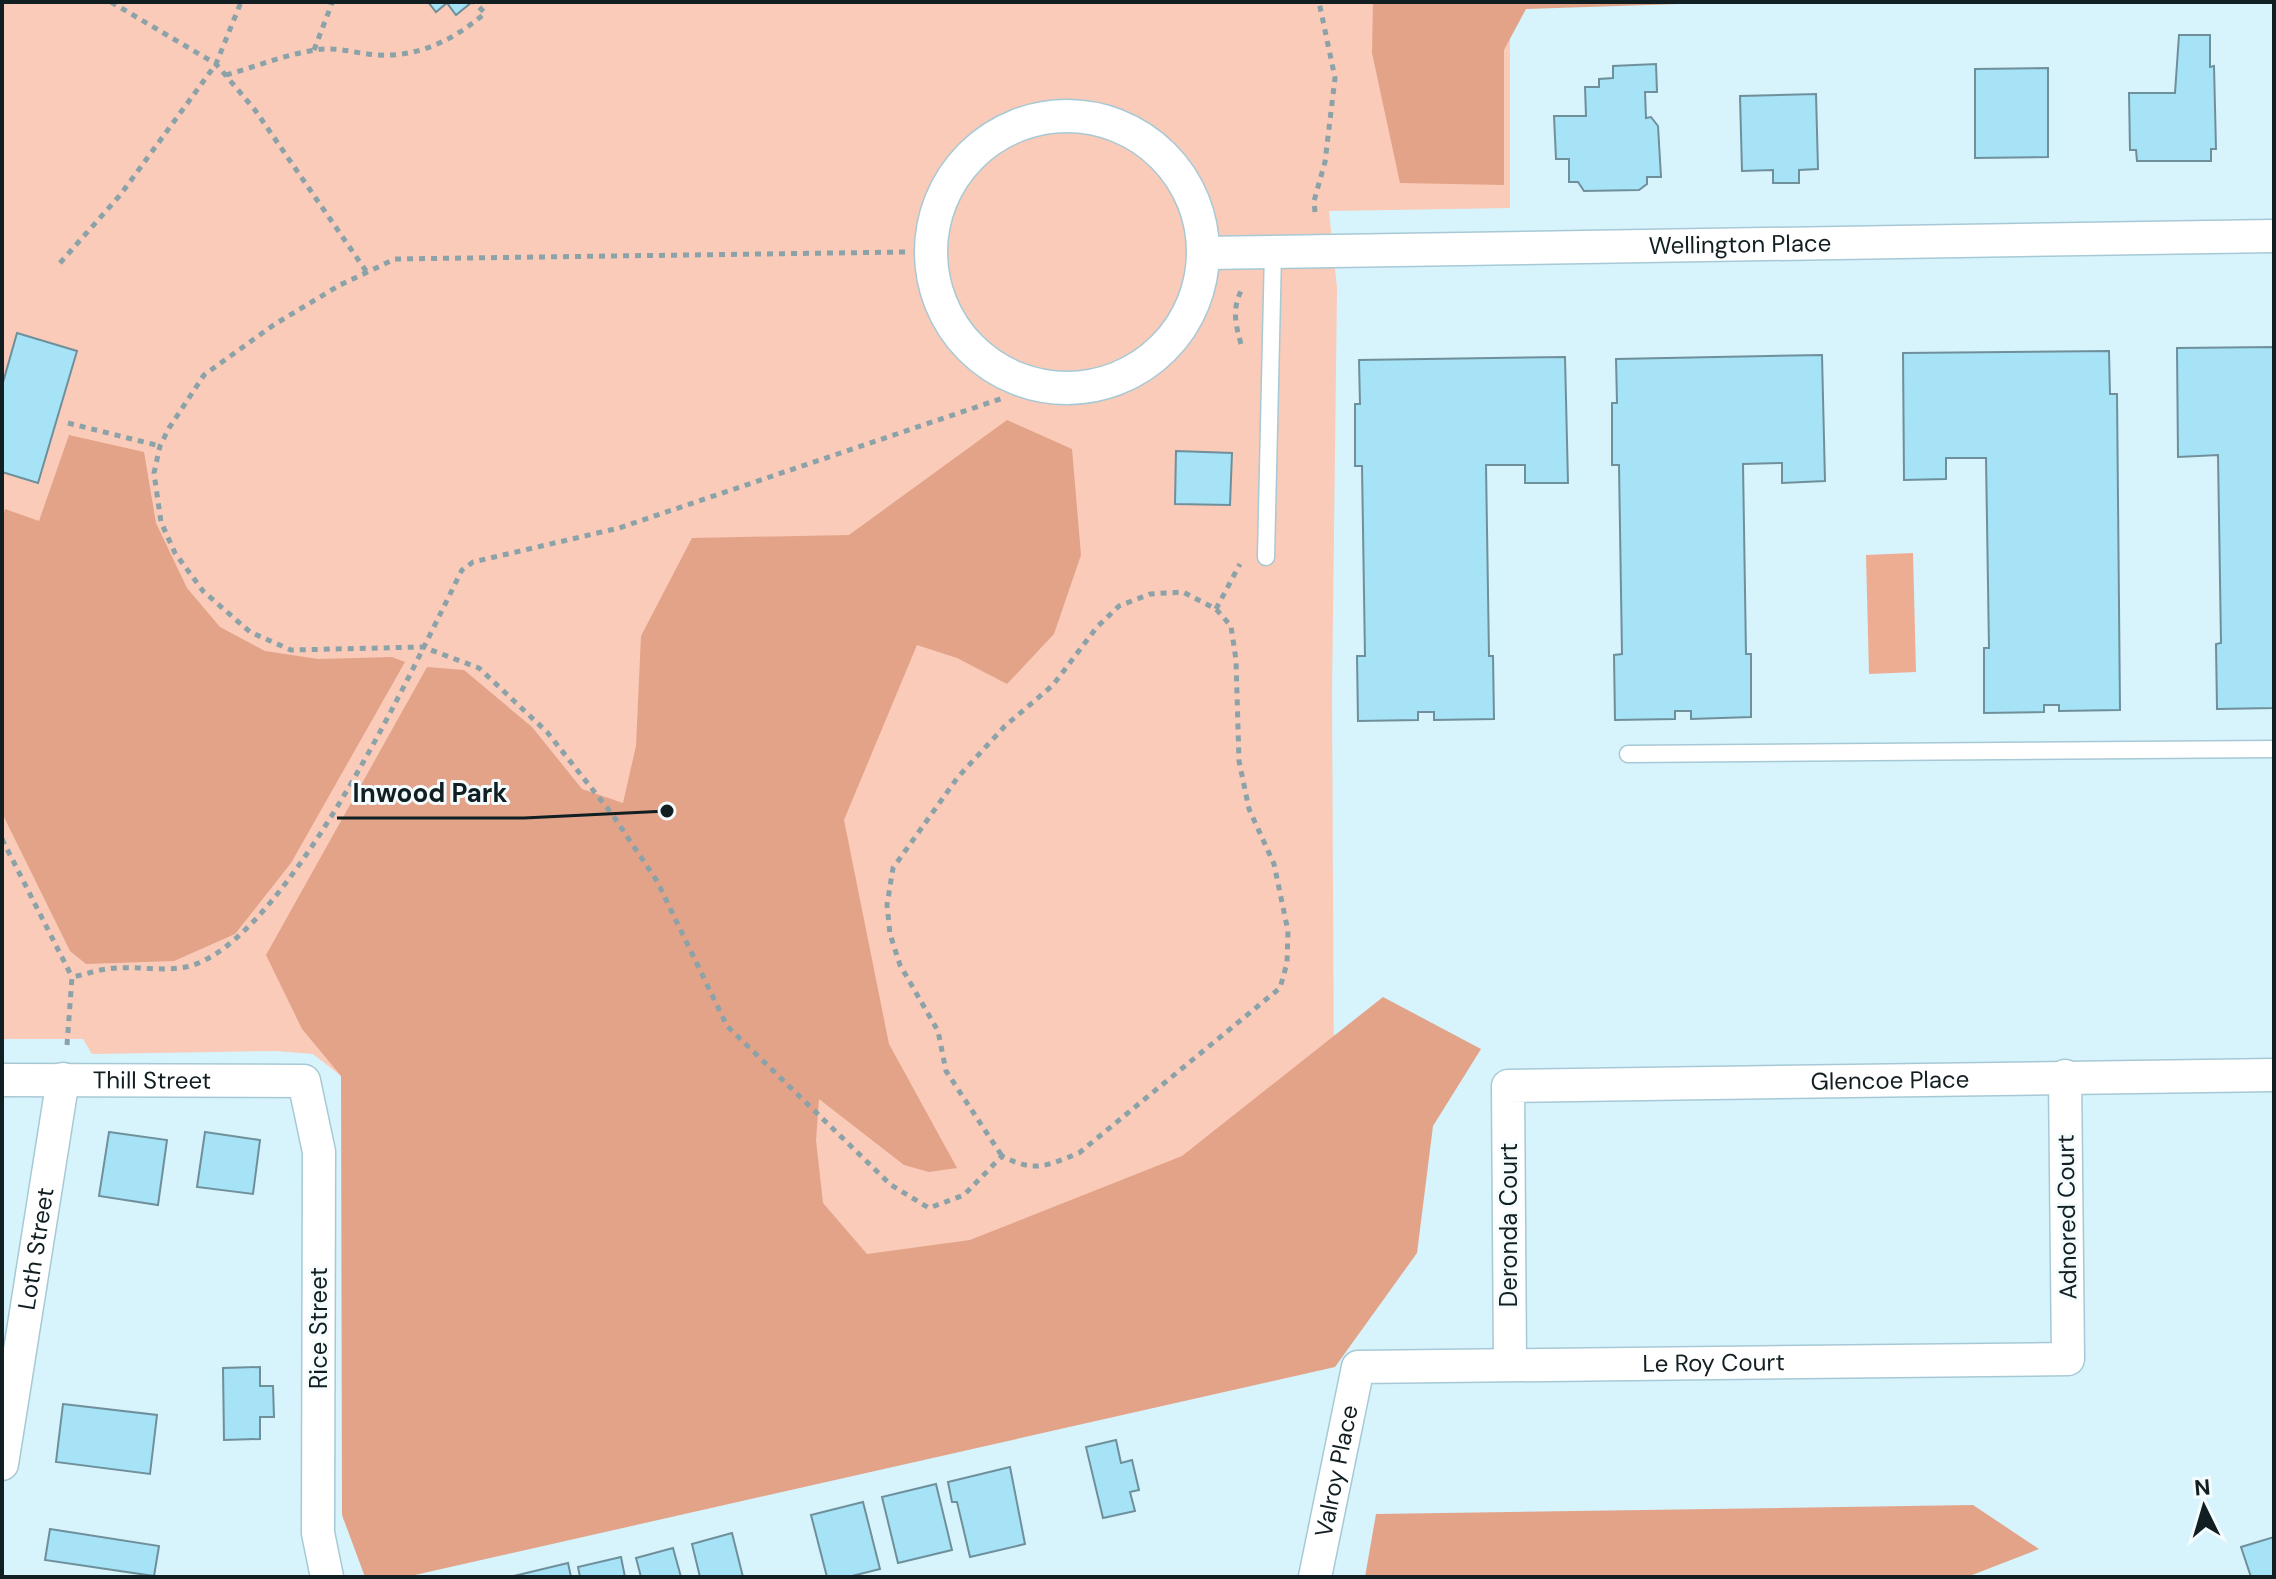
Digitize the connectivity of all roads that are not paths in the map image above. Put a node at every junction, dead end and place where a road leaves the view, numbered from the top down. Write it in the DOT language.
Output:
graph roads {
  1 [pos="2274,236"];
  2 [pos="1273,252"];
  3 [pos="1204,253"];
  4 [pos="1266,557"];
  5 [pos="2274,749"];
  6 [pos="1628,754"];
  7 [pos="2274,1075"];
  8 [pos="2065,1076"];
  9 [pos="63,1079"];
  10 [pos="2,1080"];
  11 [pos="304,1081"];
  12 [pos="1508,1086"];
  13 [pos="2068,1359"];
  14 [pos="1510,1364"];
  15 [pos="1358,1367"];
  16 [pos="2,1464"];
  17 [pos="327,1577"];
  18 [pos="1315,1577"];
  1 -- 2 [label="street, Wellington Place"];
  2 -- 3 [label="street, Wellington Place"];
  2 -- 4 [label="lane"];
  3 -- 3 [label="street"];
  5 -- 6 [label="lane"];
  7 -- 8 [label="street, Glencoe Place"];
  8 -- 12 [label="street, Glencoe Place"];
  8 -- 13 [label="street, Adnored Court"];
  9 -- 10 [label="street, Thill Street"];
  9 -- 11 [label="street, Thill Street"];
  9 -- 16 [label="street, Loth Street"];
  11 -- 17 [label="street, Rice Street"];
  12 -- 14 [label="street, Deronda Court"];
  13 -- 14 [label="street, Le Roy Court"];
  14 -- 15 [label="street, Le Roy Court"];
  15 -- 18 [label="street, Valroy Place"];
}
